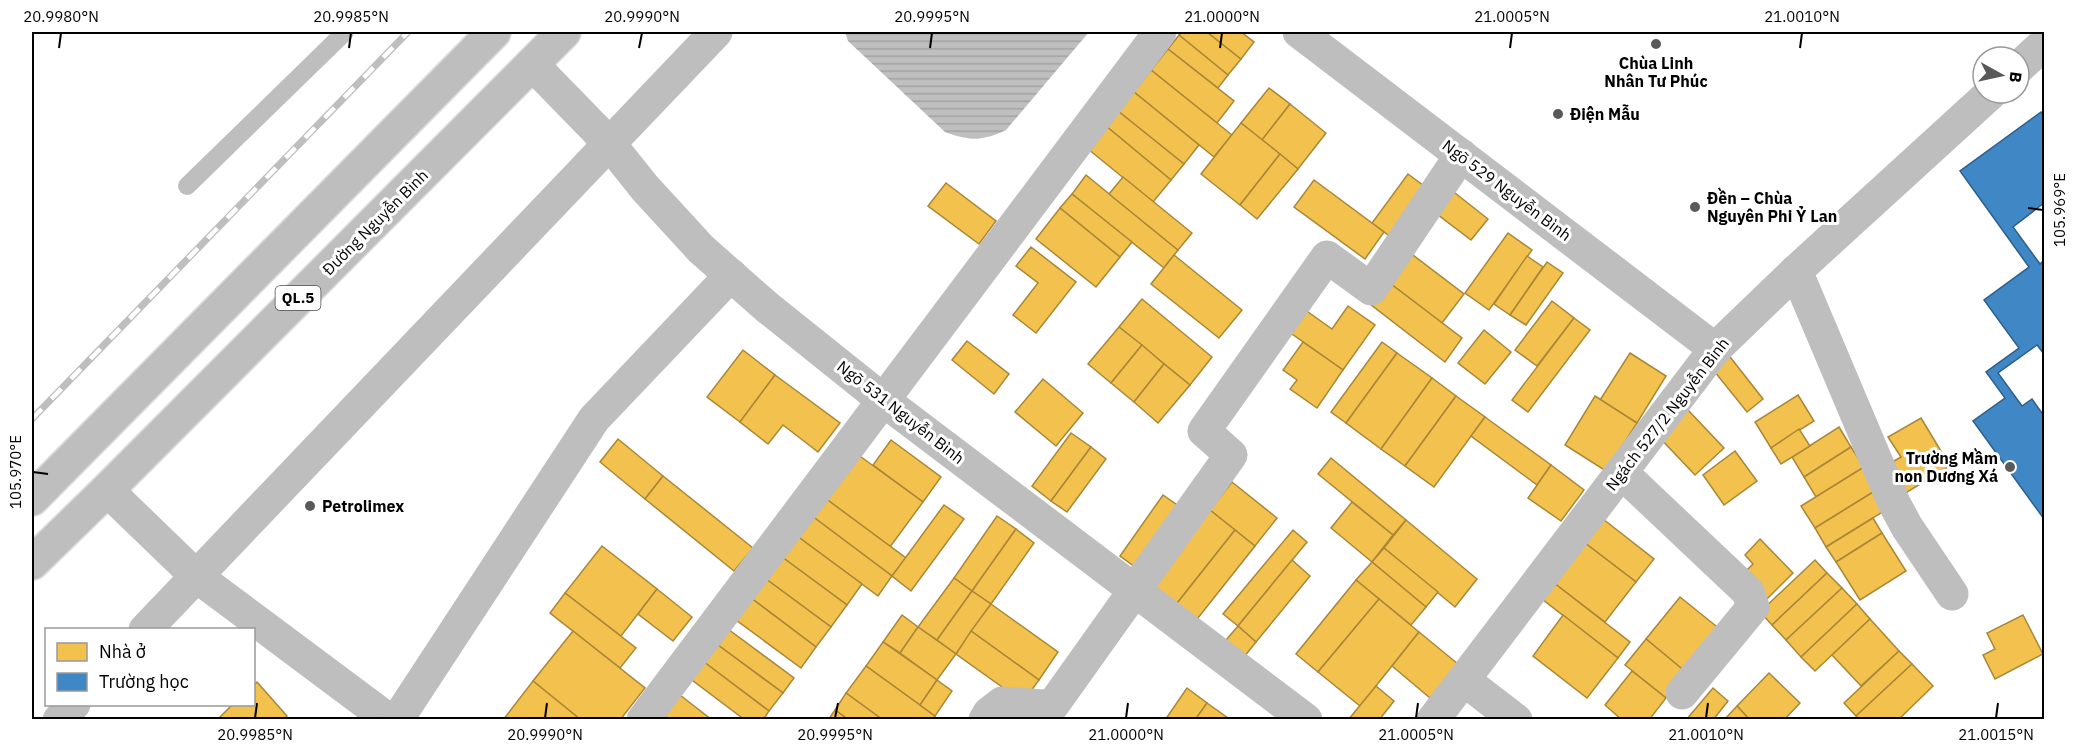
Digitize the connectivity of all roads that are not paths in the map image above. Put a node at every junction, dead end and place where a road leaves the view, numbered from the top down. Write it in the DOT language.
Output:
graph roads {
  1 [pos="345,32"];
  2 [pos="494,32"];
  3 [pos="564,32"];
  4 [pos="716,32"];
  5 [pos="1160,32"];
  6 [pos="1299,32"];
  7 [pos="2044,44"];
  8 [pos="2031,56"];
  9 [pos="532,64"];
  10 [pos="1977,105"];
  11 [pos="609,143"];
  12 [pos="1461,155"];
  13 [pos="187,186"];
  14 [pos="1796,271"];
  15 [pos="731,275"];
  16 [pos="1715,349"];
  17 [pos="883,400"];
  18 [pos="1621,472"];
  19 [pos="107,490"];
  20 [pos="32,499"];
  21 [pos="32,563"];
  22 [pos="196,576"];
  23 [pos="1135,591"];
  24 [pos="1952,594"];
  25 [pos="147,628"];
  26 [pos="1464,680"];
  27 [pos="1682,693"];
  28 [pos="73,706"];
  29 [pos="59,720"];
  30 [pos="389,720"];
  31 [pos="397,720"];
  32 [pos="643,720"];
  33 [pos="985,720"];
  34 [pos="1306,720"];
  35 [pos="1433,720"];
  36 [pos="1516,720"];
  1 -- 13 [label="lane"];
  2 -- 20 [label="main road, QL.5"];
  3 -- 9 [label="main road, Đường Nguyễn Bình / QL.5"];
  4 -- 11 [label="main road"];
  5 -- 17 [label="main road"];
  6 -- 12 [label="main road, Ngõ 529 Nguyễn Bình"];
  7 -- 8 [label="main road"];
  9 -- 11 [label="main road, Ngõ 531 Nguyễn Bình"];
  9 -- 19 [label="main road, Đường Nguyễn Bình / QL.5"];
  10 -- 14 [label="main road, Ngách 527/2 Nguyễn Bình"];
  11 -- 15 [label="main road, Ngõ 531 Nguyễn Bình"];
  11 -- 22 [label="main road"];
  12 -- 16 [label="main road, Ngõ 529 Nguyễn Bình"];
  12 -- 23 [label="main road"];
  14 -- 16 [label="main road, Ngách 527/2 Nguyễn Bình"];
  14 -- 24 [label="main road"];
  15 -- 17 [label="main road, Ngõ 531 Nguyễn Bình"];
  15 -- 31 [label="main road"];
  16 -- 18 [label="main road, Ngách 527/2 Nguyễn Bình"];
  17 -- 23 [label="main road, Ngõ 531 Nguyễn Bình"];
  17 -- 32 [label="main road"];
  18 -- 26 [label="main road, Ngách 527/2 Nguyễn Bình"];
  18 -- 27 [label="main road"];
  19 -- 21 [label="main road, Đường Nguyễn Bình / QL.5"];
  19 -- 22 [label="main road"];
  22 -- 25 [label="main road"];
  22 -- 30 [label="main road"];
  23 -- 33 [label="main road"];
  23 -- 34 [label="main road, Ngõ 531 Nguyễn Bình"];
  26 -- 35 [label="main road, Ngách 527/2 Nguyễn Bình"];
  26 -- 36 [label="main road"];
  28 -- 29 [label="main road"];
}
